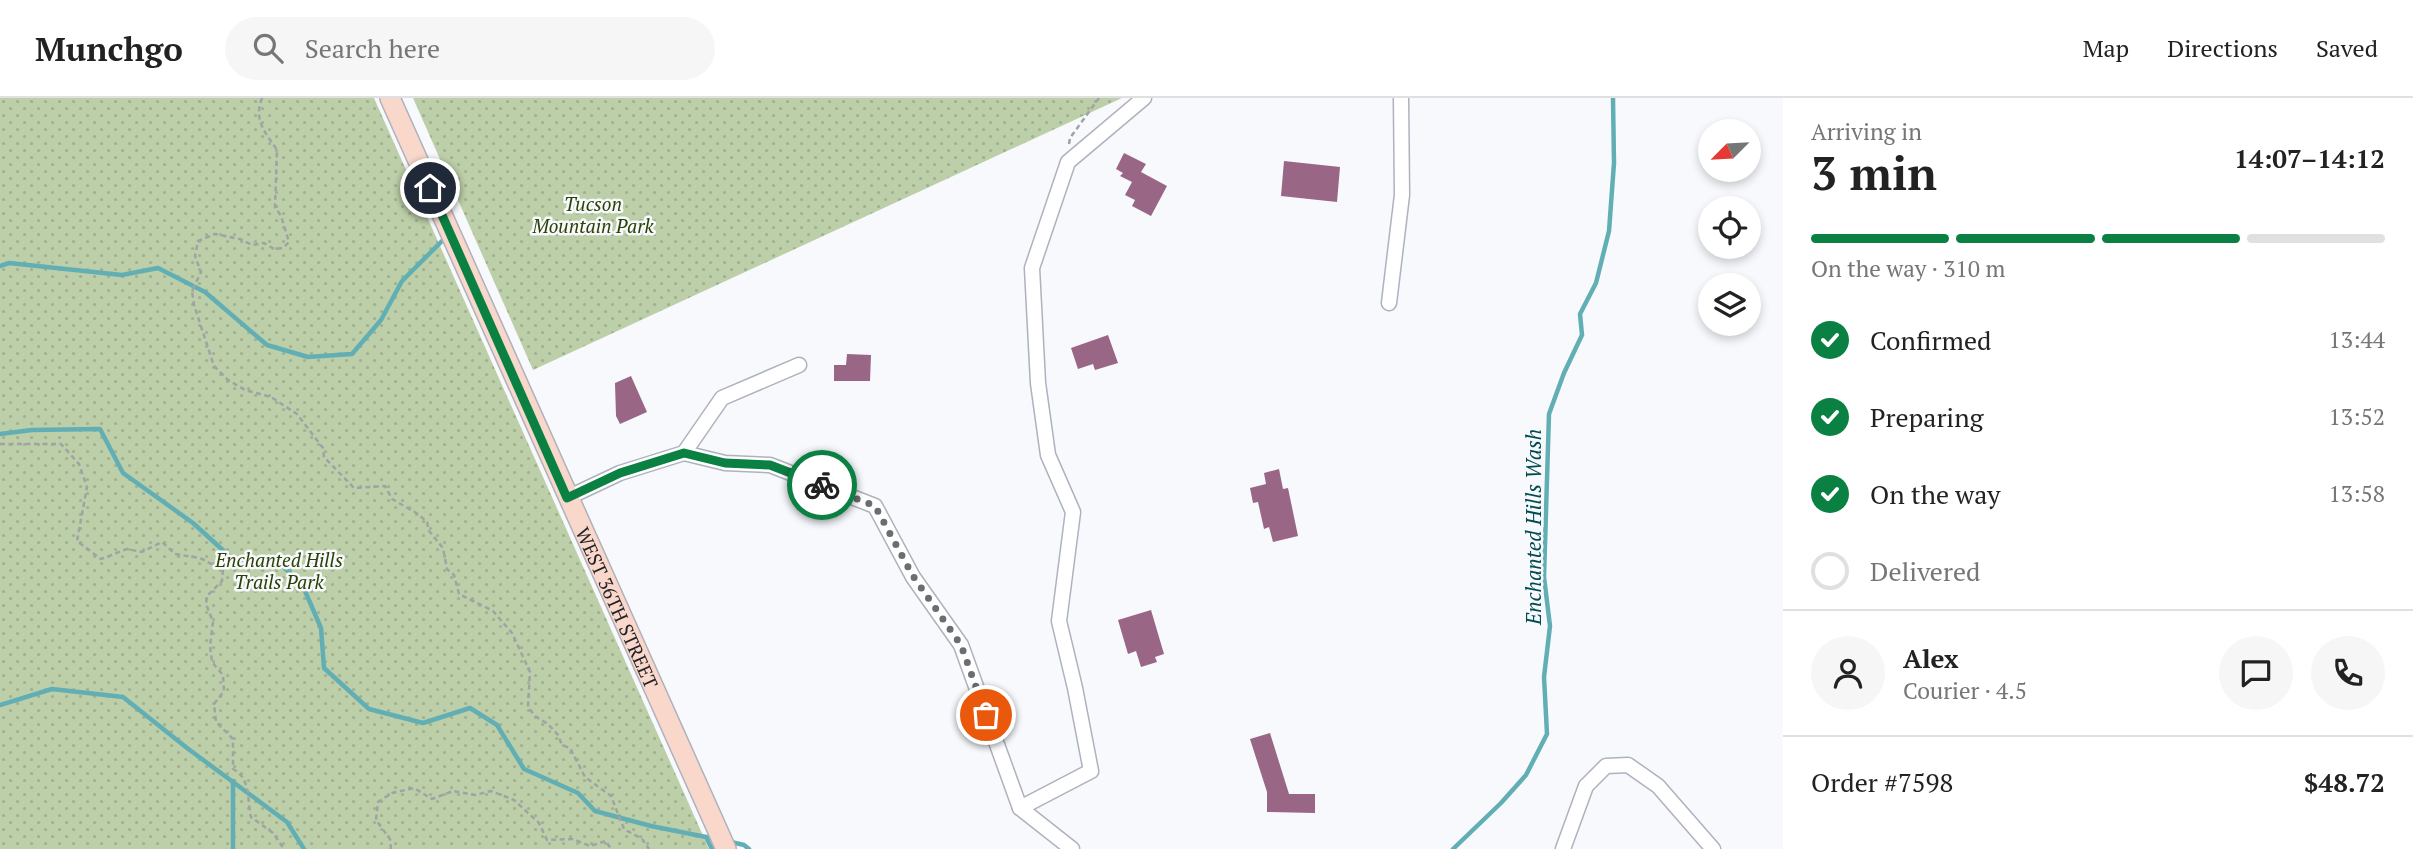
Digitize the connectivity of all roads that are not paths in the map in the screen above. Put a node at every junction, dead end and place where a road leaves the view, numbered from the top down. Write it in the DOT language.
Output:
graph roads {
  1 [pos="390,98"];
  2 [pos="1144,98"];
  3 [pos="1401,98"];
  4 [pos="1389,303"];
  5 [pos="799,365"];
  6 [pos="684,453"];
  7 [pos="567,498"];
  8 [pos="1020,808"];
  9 [pos="726,849"];
  10 [pos="1072,849"];
  11 [pos="1563,849"];
  12 [pos="1713,849"];
  1 -- 7 [label="street, WEST 36TH STREET"];
  2 -- 8 [label="street"];
  3 -- 4 [label="street"];
  5 -- 6 [label="street"];
  6 -- 7 [label="street"];
  6 -- 8 [label="street"];
  7 -- 9 [label="street, WEST 36TH STREET"];
  8 -- 10 [label="street"];
  11 -- 12 [label="street"];
}
